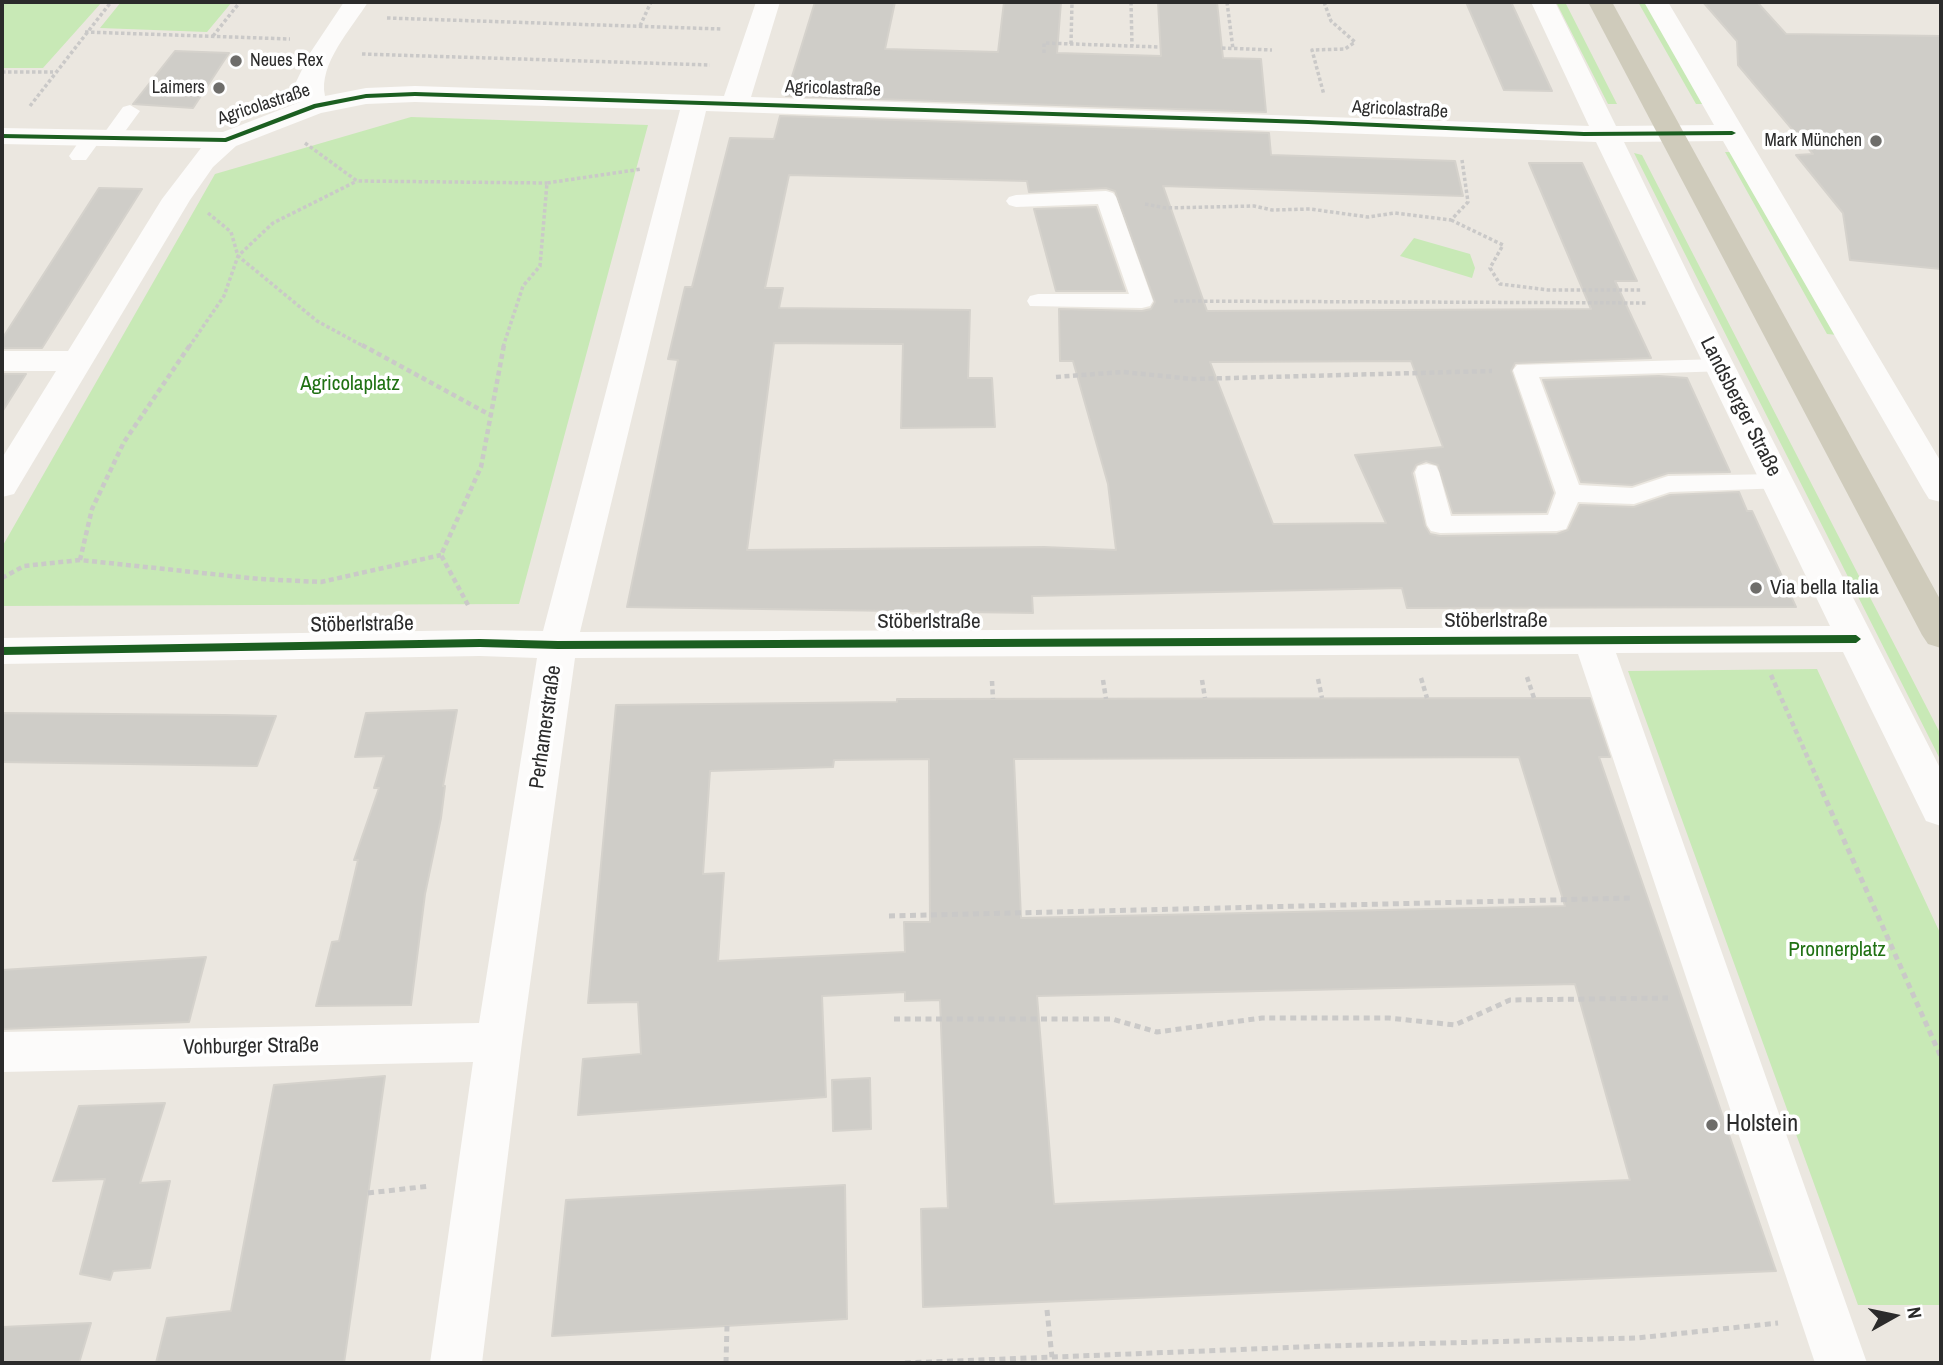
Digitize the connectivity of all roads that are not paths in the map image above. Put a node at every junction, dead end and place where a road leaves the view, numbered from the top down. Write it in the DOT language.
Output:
graph roads {
  1 [pos="356,2"];
  2 [pos="768,2"];
  3 [pos="1543,2"];
  4 [pos="1600,2"];
  5 [pos="1656,2"];
  6 [pos="695,103"];
  7 [pos="735,104"];
  8 [pos="314,106"];
  9 [pos="130,111"];
  10 [pos="1670,134"];
  11 [pos="1732,134"];
  12 [pos="1607,135"];
  13 [pos="6,136"];
  14 [pos="226,141"];
  15 [pos="94,143"];
  16 [pos="1016,201"];
  17 [pos="1038,301"];
  18 [pos="2,361"];
  19 [pos="78,361"];
  20 [pos="1719,366"];
  21 [pos="1427,472"];
  22 [pos="1777,482"];
  23 [pos="2,486"];
  24 [pos="1941,491"];
  25 [pos="1569,493"];
  26 [pos="1941,635"];
  27 [pos="1592,639"];
  28 [pos="1856,639"];
  29 [pos="558,645"];
  30 [pos="2,651"];
  31 [pos="1941,810"];
  32 [pos="499,1042"];
  33 [pos="2,1052"];
  34 [pos="456,1363"];
  35 [pos="1842,1363"];
  1 -- 8 [label="street"];
  2 -- 7 [label="street"];
  3 -- 12 [label="street, Landsberger Straße"];
  4 -- 10 [label="main road"];
  5 -- 11 [label="street"];
  6 -- 7 [label="street, Agricolastraße"];
  6 -- 8 [label="street, Agricolastraße"];
  6 -- 29 [label="street, Perhamerstraße"];
  7 -- 12 [label="street, Agricolastraße"];
  8 -- 14 [label="street, Agricolastraße"];
  9 -- 15 [label="lane"];
  10 -- 11 [label="street"];
  10 -- 12 [label="street, Agricolastraße"];
  10 -- 26 [label="main road"];
  11 -- 24 [label="street"];
  12 -- 20 [label="street, Landsberger Straße"];
  13 -- 15 [label="street, Agricolastraße"];
  14 -- 15 [label="street, Agricolastraße"];
  14 -- 19 [label="street"];
  16 -- 17 [label="lane"];
  18 -- 19 [label="street"];
  19 -- 23 [label="street"];
  20 -- 22 [label="street, Landsberger Straße"];
  20 -- 25 [label="lane"];
  21 -- 25 [label="lane"];
  22 -- 25 [label="lane"];
  22 -- 28 [label="street, Landsberger Straße"];
  27 -- 28 [label="street, Stöberlstraße"];
  27 -- 29 [label="street, Stöberlstraße"];
  27 -- 35 [label="street"];
  28 -- 31 [label="street, Landsberger Straße"];
  29 -- 30 [label="street, Stöberlstraße"];
  29 -- 32 [label="street, Perhamerstraße"];
  32 -- 33 [label="street, Vohburger Straße"];
  32 -- 34 [label="street, Perhamerstraße"];
}
